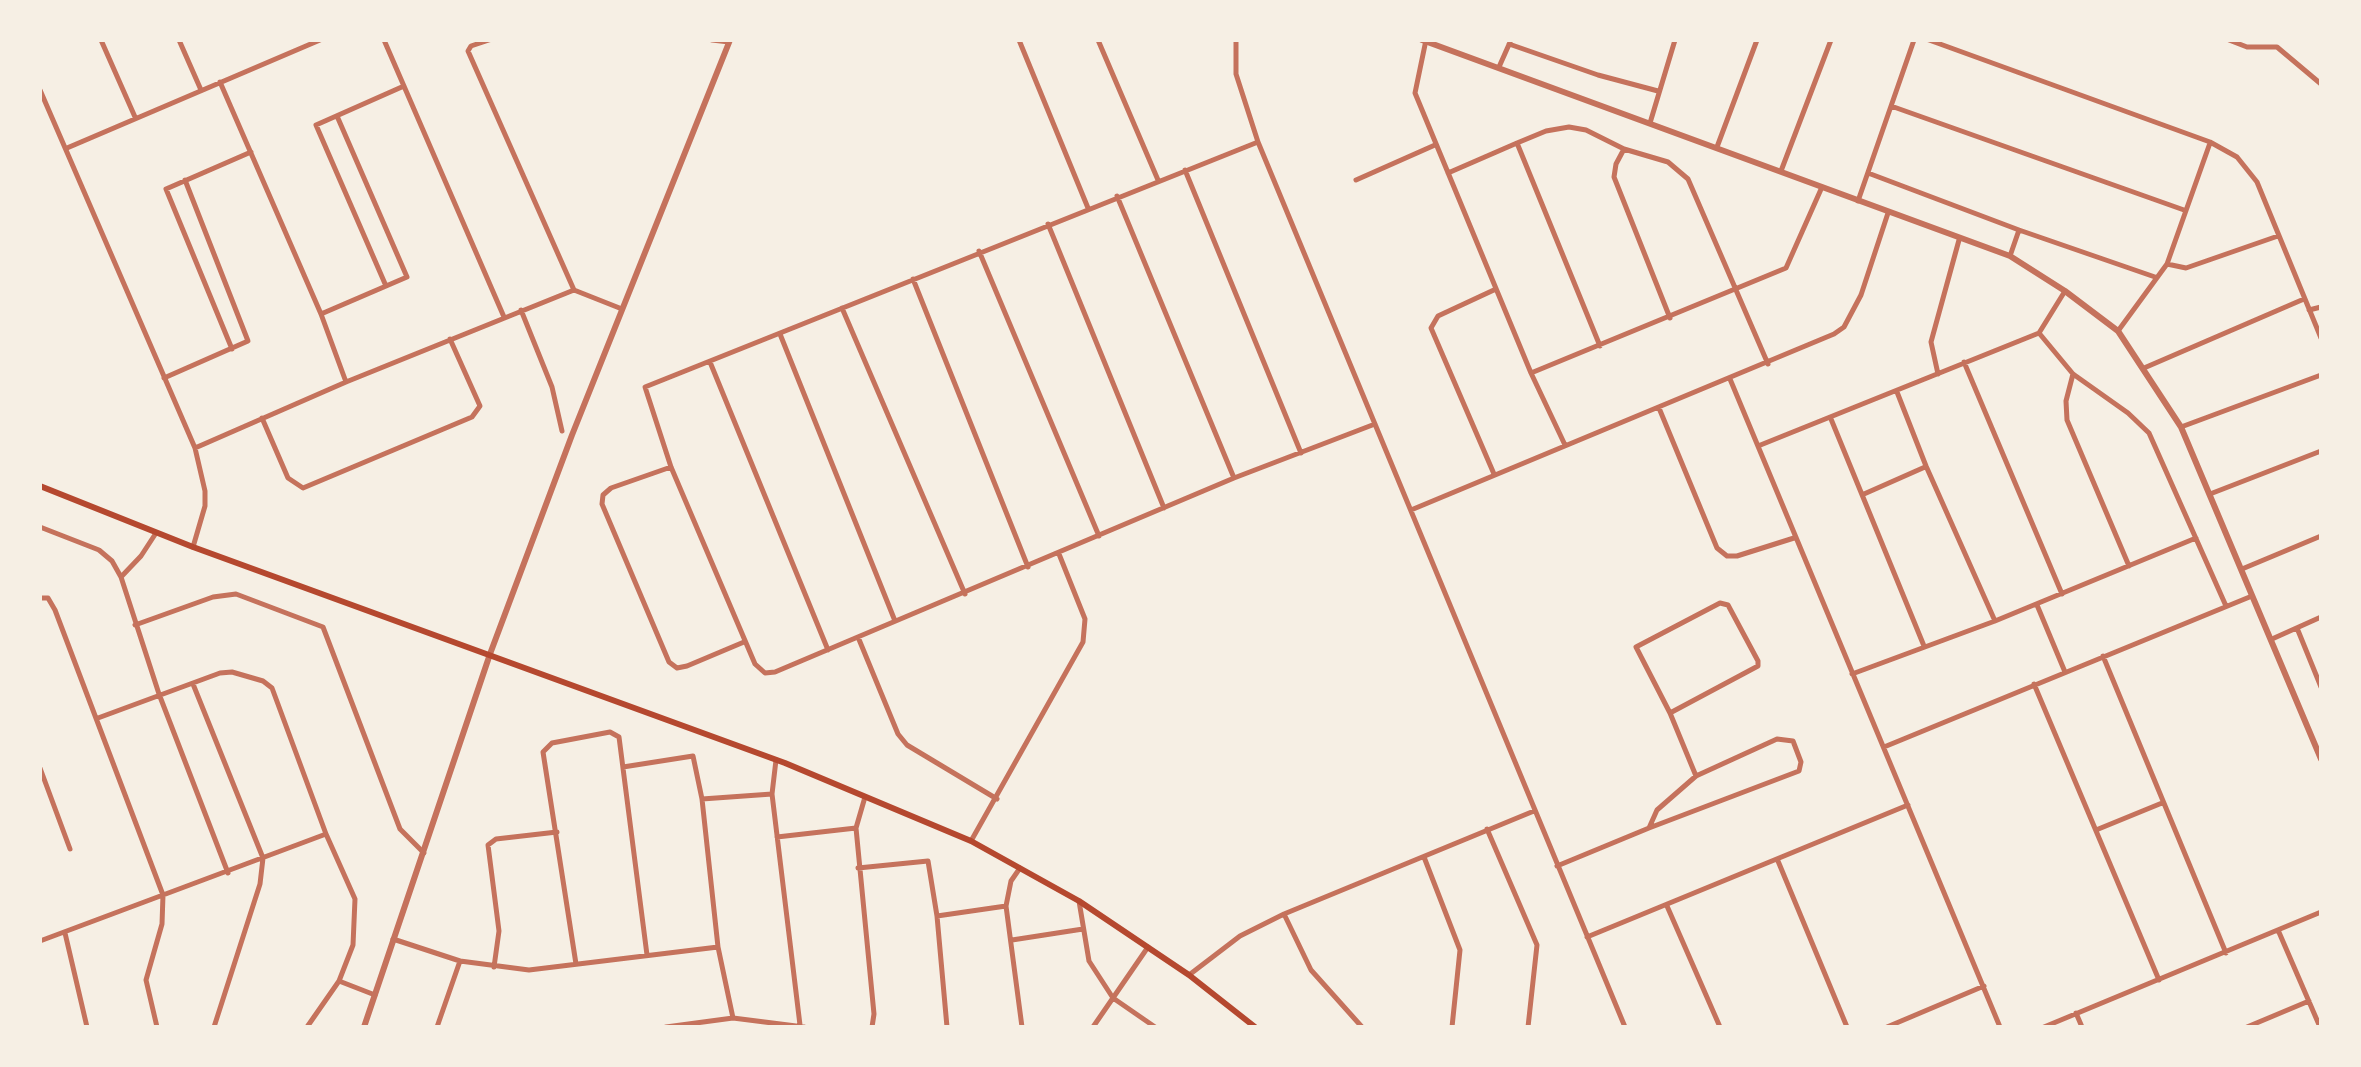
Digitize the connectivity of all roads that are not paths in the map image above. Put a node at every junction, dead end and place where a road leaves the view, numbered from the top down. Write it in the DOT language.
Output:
graph roads {
  1 [pos="101,40"];
  2 [pos="179,40"];
  3 [pos="320,40"];
  4 [pos="384,40"];
  5 [pos="490,40"];
  6 [pos="712,40"];
  7 [pos="1019,40"];
  8 [pos="1098,40"];
  9 [pos="1236,40"];
  10 [pos="1425,40"];
  11 [pos="1675,40"];
  12 [pos="1757,40"];
  13 [pos="1831,40"];
  14 [pos="1914,40"];
  15 [pos="1929,40"];
  16 [pos="2229,40"];
  17 [pos="729,41"];
  18 [pos="1510,42"];
  19 [pos="1500,67"];
  20 [pos="220,82"];
  21 [pos="2321,84"];
  22 [pos="404,86"];
  23 [pos="40,90"];
  24 [pos="202,90"];
  25 [pos="1658,91"];
  26 [pos="1890,106"];
  27 [pos="337,116"];
  28 [pos="135,117"];
  29 [pos="1650,124"];
  30 [pos="1258,142"];
  31 [pos="2210,142"];
  32 [pos="1517,143"];
  33 [pos="1435,145"];
  34 [pos="1718,146"];
  35 [pos="66,148"];
  36 [pos="1624,150"];
  37 [pos="251,152"];
  38 [pos="1185,170"];
  39 [pos="1781,171"];
  40 [pos="1868,172"];
  41 [pos="1448,173"];
  42 [pos="185,180"];
  43 [pos="1158,180"];
  44 [pos="1356,180"];
  45 [pos="1822,187"];
  46 [pos="1117,196"];
  47 [pos="1858,200"];
  48 [pos="1088,208"];
  49 [pos="2184,210"];
  50 [pos="1888,212"];
  51 [pos="1048,224"];
  52 [pos="2020,230"];
  53 [pos="2279,236"];
  54 [pos="1959,240"];
  55 [pos="980,252"];
  56 [pos="2010,256"];
  57 [pos="2167,264"];
  58 [pos="2155,278"];
  59 [pos="913,279"];
  60 [pos="386,286"];
  61 [pos="574,290"];
  62 [pos="1496,290"];
  63 [pos="1737,290"];
  64 [pos="2065,291"];
  65 [pos="2304,299"];
  66 [pos="2321,307"];
  67 [pos="842,308"];
  68 [pos="521,310"];
  69 [pos="624,310"];
  70 [pos="2309,310"];
  71 [pos="321,314"];
  72 [pos="504,317"];
  73 [pos="1670,318"];
  74 [pos="2118,331"];
  75 [pos="2039,333"];
  76 [pos="780,334"];
  77 [pos="450,338"];
  78 [pos="2321,338"];
  79 [pos="1600,346"];
  80 [pos="232,349"];
  81 [pos="710,362"];
  82 [pos="1964,362"];
  83 [pos="1768,364"];
  84 [pos="2144,368"];
  85 [pos="1531,373"];
  86 [pos="1938,374"];
  87 [pos="2073,374"];
  88 [pos="2321,376"];
  89 [pos="164,378"];
  90 [pos="1730,379"];
  91 [pos="346,382"];
  92 [pos="1897,392"];
  93 [pos="1659,408"];
  94 [pos="262,418"];
  95 [pos="1830,419"];
  96 [pos="1375,424"];
  97 [pos="2181,427"];
  98 [pos="562,432"];
  99 [pos="1564,444"];
  100 [pos="1758,446"];
  101 [pos="195,448"];
  102 [pos="2321,451"];
  103 [pos="1301,452"];
  104 [pos="1926,466"];
  105 [pos="671,467"];
  106 [pos="1494,474"];
  107 [pos="1234,478"];
  108 [pos="40,486"];
  109 [pos="1864,494"];
  110 [pos="2210,494"];
  111 [pos="1164,509"];
  112 [pos="1411,510"];
  113 [pos="40,527"];
  114 [pos="158,531"];
  115 [pos="1099,536"];
  116 [pos="2321,536"];
  117 [pos="1794,538"];
  118 [pos="2196,538"];
  119 [pos="193,547"];
  120 [pos="1059,553"];
  121 [pos="2129,566"];
  122 [pos="1028,567"];
  123 [pos="2242,570"];
  124 [pos="120,577"];
  125 [pos="965,594"];
  126 [pos="2062,594"];
  127 [pos="2252,596"];
  128 [pos="40,598"];
  129 [pos="2037,604"];
  130 [pos="2226,606"];
  131 [pos="2321,618"];
  132 [pos="1995,621"];
  133 [pos="895,622"];
  134 [pos="134,625"];
  135 [pos="2297,628"];
  136 [pos="858,637"];
  137 [pos="2272,639"];
  138 [pos="745,642"];
  139 [pos="1924,646"];
  140 [pos="828,650"];
  141 [pos="490,654"];
  142 [pos="2104,656"];
  143 [pos="2065,672"];
  144 [pos="1852,674"];
  145 [pos="193,684"];
  146 [pos="2034,684"];
  147 [pos="2321,687"];
  148 [pos="160,694"];
  149 [pos="1670,712"];
  150 [pos="98,718"];
  151 [pos="1884,748"];
  152 [pos="2321,759"];
  153 [pos="776,760"];
  154 [pos="624,766"];
  155 [pos="40,768"];
  156 [pos="1696,776"];
  157 [pos="772,794"];
  158 [pos="865,795"];
  159 [pos="702,799"];
  160 [pos="997,799"];
  161 [pos="2162,803"];
  162 [pos="1908,805"];
  163 [pos="1534,811"];
  164 [pos="856,828"];
  165 [pos="1650,828"];
  166 [pos="1488,829"];
  167 [pos="2096,830"];
  168 [pos="557,832"];
  169 [pos="326,834"];
  170 [pos="778,838"];
  171 [pos="971,842"];
  172 [pos="70,848"];
  173 [pos="424,853"];
  174 [pos="1424,857"];
  175 [pos="263,858"];
  176 [pos="1778,861"];
  177 [pos="1557,866"];
  178 [pos="858,868"];
  179 [pos="1020,868"];
  180 [pos="228,872"];
  181 [pos="162,895"];
  182 [pos="1080,901"];
  183 [pos="1667,905"];
  184 [pos="1006,906"];
  185 [pos="2321,912"];
  186 [pos="1284,914"];
  187 [pos="937,916"];
  188 [pos="1083,928"];
  189 [pos="2278,930"];
  190 [pos="65,932"];
  191 [pos="1587,938"];
  192 [pos="393,939"];
  193 [pos="1012,940"];
  194 [pos="40,941"];
  195 [pos="718,947"];
  196 [pos="1148,947"];
  197 [pos="2226,953"];
  198 [pos="647,956"];
  199 [pos="460,961"];
  200 [pos="576,964"];
  201 [pos="494,967"];
  202 [pos="1190,974"];
  203 [pos="2159,980"];
  204 [pos="339,981"];
  205 [pos="1984,986"];
  206 [pos="375,996"];
  207 [pos="1112,998"];
  208 [pos="2309,1000"];
  209 [pos="2076,1014"];
  210 [pos="733,1018"];
  211 [pos="802,1026"];
  212 [pos="87,1027"];
  213 [pos="156,1027"];
  214 [pos="214,1027"];
  215 [pos="308,1027"];
  216 [pos="364,1027"];
  217 [pos="437,1027"];
  218 [pos="666,1027"];
  219 [pos="872,1027"];
  220 [pos="947,1027"];
  221 [pos="1022,1027"];
  222 [pos="1093,1027"];
  223 [pos="1155,1027"];
  224 [pos="1255,1027"];
  225 [pos="1362,1027"];
  226 [pos="1452,1027"];
  227 [pos="1528,1027"];
  228 [pos="1625,1027"];
  229 [pos="1720,1027"];
  230 [pos="1847,1027"];
  231 [pos="1887,1027"];
  232 [pos="2000,1027"];
  233 [pos="2044,1027"];
  234 [pos="2082,1027"];
  235 [pos="2247,1027"];
  236 [pos="2320,1027"];
  1 -- 28 [label="street"];
  2 -- 24 [label="street"];
  3 -- 20 [label="street"];
  4 -- 22 [label="street"];
  5 -- 61 [label="street"];
  6 -- 17 [label="street"];
  7 -- 48 [label="street"];
  8 -- 43 [label="street"];
  9 -- 30 [label="street"];
  10 -- 19 [label="street"];
  10 -- 33 [label="street"];
  11 -- 25 [label="street"];
  12 -- 34 [label="street"];
  13 -- 39 [label="street"];
  14 -- 26 [label="street"];
  15 -- 31 [label="street"];
  16 -- 21 [label="street"];
  17 -- 69 [label="street"];
  18 -- 19 [label="street"];
  18 -- 25 [label="street"];
  19 -- 29 [label="street"];
  20 -- 24 [label="street"];
  20 -- 37 [label="street"];
  22 -- 27 [label="street"];
  22 -- 72 [label="street"];
  23 -- 35 [label="street"];
  24 -- 28 [label="street"];
  25 -- 29 [label="street"];
  26 -- 40 [label="street"];
  26 -- 49 [label="street"];
  27 -- 60 [label="street"];
  27 -- 60 [label="street"];
  28 -- 35 [label="street"];
  29 -- 34 [label="street"];
  30 -- 38 [label="street"];
  30 -- 96 [label="street"];
  31 -- 49 [label="street"];
  31 -- 53 [label="street"];
  32 -- 36 [label="street"];
  32 -- 41 [label="street"];
  32 -- 79 [label="street"];
  33 -- 41 [label="street"];
  33 -- 44 [label="street"];
  34 -- 39 [label="street"];
  35 -- 89 [label="street"];
  36 -- 63 [label="street"];
  36 -- 73 [label="street"];
  37 -- 42 [label="street"];
  37 -- 71 [label="street"];
  38 -- 43 [label="street"];
  38 -- 103 [label="street"];
  39 -- 45 [label="street"];
  40 -- 47 [label="street"];
  40 -- 52 [label="street"];
  41 -- 62 [label="street"];
  42 -- 80 [label="street"];
  42 -- 80 [label="street"];
  43 -- 46 [label="street"];
  45 -- 47 [label="street"];
  45 -- 63 [label="street"];
  46 -- 48 [label="street"];
  46 -- 107 [label="street"];
  47 -- 50 [label="street"];
  48 -- 51 [label="street"];
  49 -- 57 [label="street"];
  50 -- 54 [label="street"];
  50 -- 83 [label="street"];
  51 -- 55 [label="street"];
  51 -- 111 [label="street"];
  52 -- 56 [label="street"];
  52 -- 58 [label="street"];
  53 -- 57 [label="street"];
  53 -- 65 [label="street"];
  54 -- 56 [label="street"];
  54 -- 86 [label="street"];
  55 -- 59 [label="street"];
  55 -- 115 [label="street"];
  56 -- 64 [label="street"];
  57 -- 58 [label="street"];
  58 -- 74 [label="street"];
  59 -- 67 [label="street"];
  59 -- 122 [label="street"];
  60 -- 71 [label="street"];
  61 -- 68 [label="street"];
  61 -- 69 [label="street"];
  62 -- 85 [label="street"];
  62 -- 106 [label="street"];
  63 -- 73 [label="street"];
  63 -- 83 [label="street"];
  64 -- 74 [label="street"];
  64 -- 75 [label="street"];
  65 -- 70 [label="street"];
  65 -- 84 [label="street"];
  66 -- 70 [label="street"];
  67 -- 76 [label="street"];
  67 -- 125 [label="street"];
  68 -- 72 [label="street"];
  68 -- 98 [label="street"];
  69 -- 141 [label="street"];
  70 -- 78 [label="street"];
  71 -- 91 [label="street"];
  72 -- 77 [label="street"];
  73 -- 79 [label="street"];
  74 -- 84 [label="street"];
  75 -- 82 [label="street"];
  75 -- 87 [label="street"];
  76 -- 81 [label="street"];
  76 -- 133 [label="street"];
  77 -- 91 [label="street"];
  77 -- 94 [label="street"];
  79 -- 85 [label="street"];
  80 -- 89 [label="street"];
  81 -- 105 [label="street"];
  81 -- 140 [label="street"];
  82 -- 86 [label="street"];
  82 -- 126 [label="street"];
  83 -- 90 [label="street"];
  84 -- 97 [label="street"];
  85 -- 99 [label="street"];
  86 -- 92 [label="street"];
  87 -- 118 [label="street"];
  87 -- 121 [label="street"];
  88 -- 97 [label="street"];
  89 -- 101 [label="street"];
  90 -- 93 [label="street"];
  90 -- 100 [label="street"];
  91 -- 94 [label="street"];
  92 -- 95 [label="street"];
  92 -- 104 [label="street"];
  93 -- 99 [label="street"];
  93 -- 117 [label="street"];
  94 -- 101 [label="street"];
  95 -- 100 [label="street"];
  95 -- 109 [label="street"];
  96 -- 103 [label="street"];
  96 -- 112 [label="street"];
  97 -- 110 [label="street"];
  99 -- 106 [label="street"];
  100 -- 117 [label="street"];
  101 -- 119 [label="street"];
  102 -- 110 [label="street"];
  103 -- 107 [label="street"];
  104 -- 109 [label="street"];
  104 -- 132 [label="street"];
  105 -- 138 [label="street"];
  105 -- 138 [label="street"];
  106 -- 112 [label="street"];
  107 -- 111 [label="street"];
  108 -- 114 [label="main road"];
  109 -- 139 [label="street"];
  110 -- 123 [label="street"];
  111 -- 115 [label="street"];
  112 -- 163 [label="street"];
  113 -- 124 [label="street"];
  114 -- 119 [label="main road"];
  114 -- 124 [label="street"];
  115 -- 120 [label="street"];
  116 -- 123 [label="street"];
  117 -- 144 [label="street"];
  118 -- 121 [label="street"];
  118 -- 130 [label="street"];
  119 -- 141 [label="main road"];
  120 -- 122 [label="street"];
  120 -- 160 [label="street"];
  121 -- 126 [label="street"];
  122 -- 125 [label="street"];
  123 -- 127 [label="street"];
  124 -- 134 [label="street"];
  125 -- 133 [label="street"];
  126 -- 129 [label="street"];
  127 -- 130 [label="street"];
  127 -- 137 [label="street"];
  128 -- 150 [label="street"];
  129 -- 132 [label="street"];
  129 -- 143 [label="street"];
  130 -- 142 [label="street"];
  131 -- 135 [label="street"];
  132 -- 139 [label="street"];
  133 -- 136 [label="street"];
  134 -- 148 [label="street"];
  134 -- 173 [label="street"];
  135 -- 137 [label="street"];
  135 -- 147 [label="street"];
  136 -- 140 [label="street"];
  136 -- 160 [label="street"];
  137 -- 152 [label="street"];
  138 -- 140 [label="street"];
  139 -- 144 [label="street"];
  141 -- 153 [label="main road"];
  141 -- 173 [label="street"];
  142 -- 143 [label="street"];
  142 -- 161 [label="street"];
  143 -- 146 [label="street"];
  144 -- 151 [label="street"];
  145 -- 148 [label="street"];
  145 -- 169 [label="street"];
  145 -- 175 [label="street"];
  146 -- 151 [label="street"];
  146 -- 167 [label="street"];
  148 -- 150 [label="street"];
  148 -- 180 [label="street"];
  149 -- 149 [label="street"];
  149 -- 156 [label="street"];
  150 -- 181 [label="street"];
  151 -- 162 [label="street"];
  153 -- 157 [label="street"];
  153 -- 158 [label="main road"];
  154 -- 159 [label="street"];
  154 -- 168 [label="street"];
  154 -- 198 [label="street"];
  155 -- 172 [label="street"];
  156 -- 165 [label="street"];
  156 -- 165 [label="street"];
  157 -- 159 [label="street"];
  157 -- 170 [label="street"];
  158 -- 164 [label="street"];
  158 -- 171 [label="main road"];
  159 -- 195 [label="street"];
  160 -- 171 [label="street"];
  161 -- 167 [label="street"];
  161 -- 197 [label="street"];
  162 -- 176 [label="street"];
  162 -- 205 [label="street"];
  163 -- 166 [label="street"];
  163 -- 177 [label="street"];
  164 -- 170 [label="street"];
  164 -- 178 [label="street"];
  165 -- 177 [label="street"];
  166 -- 174 [label="street"];
  166 -- 227 [label="street"];
  167 -- 203 [label="street"];
  168 -- 200 [label="street"];
  168 -- 201 [label="street"];
  169 -- 175 [label="street"];
  169 -- 204 [label="street"];
  170 -- 211 [label="street"];
  171 -- 179 [label="main road"];
  173 -- 192 [label="street"];
  174 -- 186 [label="street"];
  174 -- 226 [label="street"];
  175 -- 180 [label="street"];
  175 -- 214 [label="street"];
  176 -- 183 [label="street"];
  176 -- 230 [label="street"];
  177 -- 191 [label="street"];
  178 -- 187 [label="street"];
  178 -- 219 [label="street"];
  179 -- 182 [label="main road"];
  179 -- 184 [label="street"];
  180 -- 181 [label="street"];
  181 -- 190 [label="street"];
  181 -- 213 [label="street"];
  182 -- 188 [label="street"];
  182 -- 196 [label="main road"];
  183 -- 191 [label="street"];
  183 -- 229 [label="street"];
  184 -- 187 [label="street"];
  184 -- 193 [label="street"];
  185 -- 189 [label="street"];
  186 -- 202 [label="street"];
  186 -- 225 [label="street"];
  187 -- 220 [label="street"];
  188 -- 193 [label="street"];
  188 -- 207 [label="street"];
  189 -- 197 [label="street"];
  189 -- 208 [label="street"];
  190 -- 194 [label="street"];
  190 -- 212 [label="street"];
  191 -- 228 [label="street"];
  192 -- 199 [label="street"];
  192 -- 206 [label="street"];
  193 -- 221 [label="street"];
  195 -- 198 [label="street"];
  195 -- 210 [label="street"];
  196 -- 202 [label="main road"];
  196 -- 207 [label="street"];
  197 -- 203 [label="street"];
  198 -- 200 [label="street"];
  199 -- 201 [label="street"];
  199 -- 217 [label="street"];
  200 -- 201 [label="street"];
  202 -- 224 [label="main road"];
  203 -- 209 [label="street"];
  204 -- 206 [label="street"];
  204 -- 215 [label="street"];
  205 -- 231 [label="street"];
  205 -- 232 [label="street"];
  206 -- 216 [label="street"];
  207 -- 222 [label="street"];
  207 -- 223 [label="street"];
  208 -- 235 [label="street"];
  208 -- 236 [label="street"];
  209 -- 233 [label="street"];
  209 -- 234 [label="street"];
  210 -- 211 [label="street"];
  210 -- 218 [label="street"];
}
